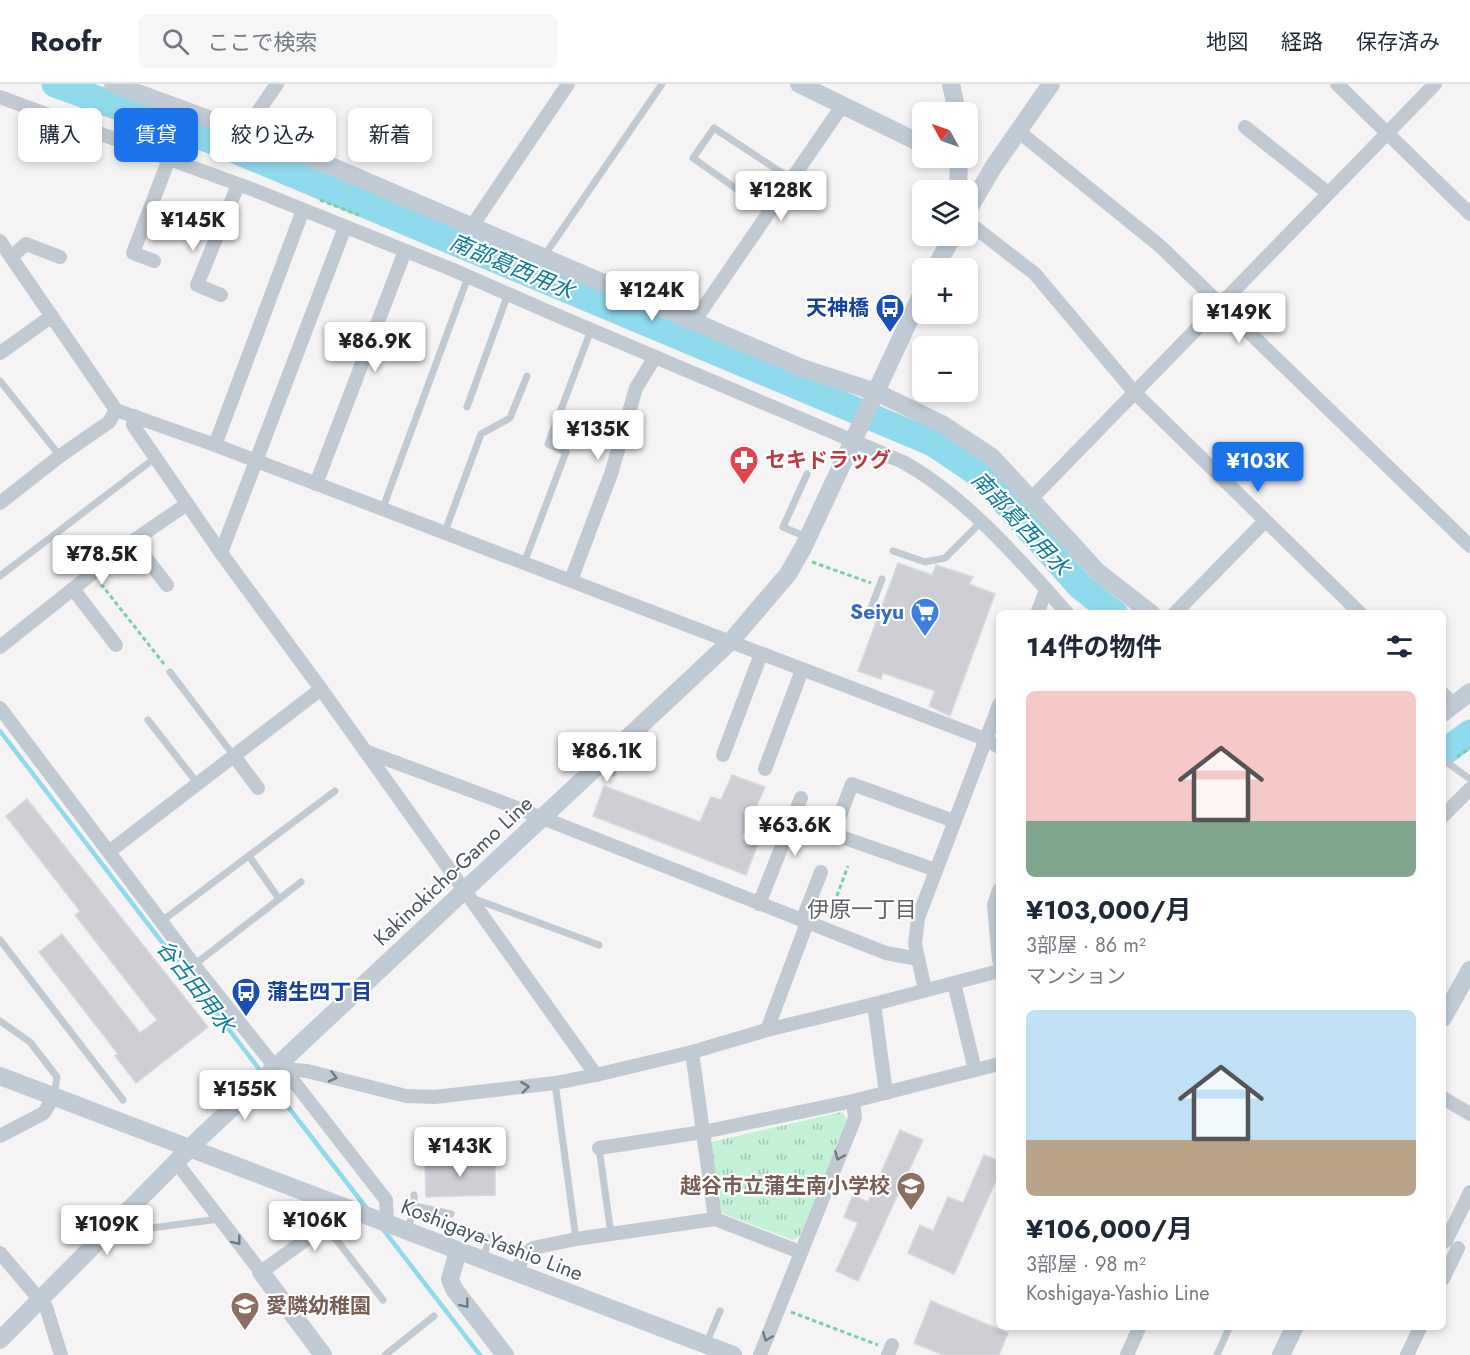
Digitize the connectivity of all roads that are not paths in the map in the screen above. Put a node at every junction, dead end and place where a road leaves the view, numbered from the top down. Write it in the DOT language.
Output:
graph roads {
  1 [pos="113,84"];
  2 [pos="277,84"];
  3 [pos="568,84"];
  4 [pos="662,84"];
  5 [pos="799,84"];
  6 [pos="951,84"];
  7 [pos="1051,84"];
  8 [pos="1337,84"];
  9 [pos="1435,84"];
  10 [pos="0,97"];
  11 [pos="955,102"];
  12 [pos="842,106"];
  13 [pos="260,108"];
  14 [pos="210,120"];
  15 [pos="1245,127"];
  16 [pos="1018,131"];
  17 [pos="1387,133"];
  18 [pos="114,139"];
  19 [pos="912,139"];
  20 [pos="168,162"];
  21 [pos="177,162"];
  22 [pos="320,162"];
  23 [pos="791,180"];
  24 [pos="238,184"];
  25 [pos="1328,193"];
  26 [pos="978,194"];
  27 [pos="303,210"];
  28 [pos="769,212"];
  29 [pos="1470,213"];
  30 [pos="345,227"];
  31 [pos="978,230"];
  32 [pos="468,232"];
  33 [pos="0,241"];
  34 [pos="405,250"];
  35 [pos="544,256"];
  36 [pos="11,257"];
  37 [pos="60,257"];
  38 [pos="154,261"];
  39 [pos="468,277"];
  40 [pos="508,294"];
  41 [pos="221,295"];
  42 [pos="1220,304"];
  43 [pos="52,315"];
  44 [pos="912,315"];
  45 [pos="695,320"];
  46 [pos="591,330"];
  47 [pos="0,353"];
  48 [pos="655,357"];
  49 [pos="526,376"];
  50 [pos="0,381"];
  51 [pos="1136,393"];
  52 [pos="875,396"];
  53 [pos="467,407"];
  54 [pos="116,410"];
  55 [pos="134,417"];
  56 [pos="855,439"];
  57 [pos="215,445"];
  58 [pos="60,456"];
  59 [pos="155,458"];
  60 [pos="257,461"];
  61 [pos="807,474"];
  62 [pos="316,484"];
  63 [pos="1031,499"];
  64 [pos="0,504"];
  65 [pos="187,504"];
  66 [pos="381,510"];
  67 [pos="1264,521"];
  68 [pos="981,522"];
  69 [pos="444,534"];
  70 [pos="808,538"];
  71 [pos="134,541"];
  72 [pos="1470,546"];
  73 [pos="893,550"];
  74 [pos="221,553"];
  75 [pos="524,563"];
  76 [pos="0,576"];
  77 [pos="882,579"];
  78 [pos="571,580"];
  79 [pos="167,585"];
  80 [pos="73,589"];
  81 [pos="1047,590"];
  82 [pos="871,608"];
  83 [pos="1039,610"];
  84 [pos="1064,610"];
  85 [pos="1147,610"];
  86 [pos="1178,610"];
  87 [pos="1357,610"];
  88 [pos="731,641"];
  89 [pos="117,645"];
  90 [pos="0,647"];
  91 [pos="761,654"];
  92 [pos="802,670"];
  93 [pos="170,672"];
  94 [pos="321,689"];
  95 [pos="1470,692"];
  96 [pos="1447,704"];
  97 [pos="0,708"];
  98 [pos="996,712"];
  99 [pos="148,720"];
  100 [pos="985,739"];
  101 [pos="996,745"];
  102 [pos="364,750"];
  103 [pos="723,755"];
  104 [pos="234,756"];
  105 [pos="1449,764"];
  106 [pos="765,769"];
  107 [pos="1470,779"];
  108 [pos="198,784"];
  109 [pos="258,788"];
  110 [pos="1470,789"];
  111 [pos="335,791"];
  112 [pos="801,798"];
  113 [pos="1446,813"];
  114 [pos="543,818"];
  115 [pos="954,821"];
  116 [pos="110,851"];
  117 [pos="249,856"];
  118 [pos="936,870"];
  119 [pos="821,872"];
  120 [pos="301,882"];
  121 [pos="466,894"];
  122 [pos="279,899"];
  123 [pos="996,899"];
  124 [pos="759,904"];
  125 [pos="162,921"];
  126 [pos="805,922"];
  127 [pos="996,938"];
  128 [pos="0,940"];
  129 [pos="599,945"];
  130 [pos="918,959"];
  131 [pos="194,965"];
  132 [pos="1470,970"];
  133 [pos="996,971"];
  134 [pos="954,983"];
  135 [pos="925,990"];
  136 [pos="874,1004"];
  137 [pos="1446,1013"];
  138 [pos="0,1021"];
  139 [pos="767,1030"];
  140 [pos="692,1052"];
  141 [pos="996,1065"];
  142 [pos="279,1068"];
  143 [pos="975,1070"];
  144 [pos="596,1075"];
  145 [pos="0,1076"];
  146 [pos="208,1080"];
  147 [pos="555,1083"];
  148 [pos="886,1093"];
  149 [pos="54,1096"];
  150 [pos="123,1100"];
  151 [pos="1446,1100"];
  152 [pos="852,1101"];
  153 [pos="236,1104"];
  154 [pos="1470,1114"];
  155 [pos="703,1132"];
  156 [pos="0,1136"];
  157 [pos="599,1148"];
  158 [pos="189,1149"];
  159 [pos="176,1162"];
  160 [pos="1470,1192"];
  161 [pos="414,1195"];
  162 [pos="337,1205"];
  163 [pos="415,1206"];
  164 [pos="451,1214"];
  165 [pos="220,1219"];
  166 [pos="715,1219"];
  167 [pos="112,1225"];
  168 [pos="325,1225"];
  169 [pos="387,1225"];
  170 [pos="406,1231"];
  171 [pos="611,1234"];
  172 [pos="491,1237"];
  173 [pos="576,1239"];
  174 [pos="1454,1245"];
  175 [pos="459,1251"];
  176 [pos="800,1252"];
  177 [pos="0,1253"];
  178 [pos="482,1260"];
  179 [pos="1446,1270"];
  180 [pos="261,1272"];
  181 [pos="517,1273"];
  182 [pos="40,1298"];
  183 [pos="383,1300"];
  184 [pos="720,1311"];
  185 [pos="434,1316"];
  186 [pos="1138,1330"];
  187 [pos="1228,1330"];
  188 [pos="1293,1330"];
  189 [pos="1419,1330"];
  190 [pos="0,1340"];
  191 [pos="706,1345"];
  192 [pos="727,1354"];
  193 [pos="61,1355"];
  194 [pos="323,1355"];
  195 [pos="385,1355"];
  196 [pos="505,1355"];
  197 [pos="759,1355"];
  198 [pos="1127,1355"];
  199 [pos="1217,1355"];
  200 [pos="1281,1355"];
  201 [pos="1407,1355"];
  1 -- 14 [label="main road"];
  2 -- 13 [label="street"];
  3 -- 32 [label="street"];
  4 -- 35 [label="lane"];
  5 -- 12 [label="main road"];
  6 -- 11 [label="main road"];
  7 -- 16 [label="main road"];
  8 -- 17 [label="street"];
  9 -- 17 [label="street"];
  10 -- 18 [label="street"];
  12 -- 19 [label="main road"];
  12 -- 23 [label="street"];
  15 -- 25 [label="street"];
  16 -- 26 [label="main road"];
  16 -- 42 [label="street"];
  17 -- 25 [label="street"];
  17 -- 29 [label="street"];
  20 -- 38 [label="street"];
  21 -- 24 [label="street"];
  22 -- 32 [label="main road"];
  23 -- 28 [label="street"];
  23 -- 28 [label="lane"];
  24 -- 27 [label="street"];
  24 -- 41 [label="street"];
  25 -- 42 [label="street"];
  27 -- 30 [label="street"];
  27 -- 57 [label="street"];
  28 -- 45 [label="street"];
  30 -- 34 [label="street"];
  30 -- 60 [label="street"];
  31 -- 51 [label="street"];
  32 -- 35 [label="main road"];
  33 -- 36 [label="street"];
  34 -- 39 [label="street"];
  34 -- 62 [label="street"];
  35 -- 45 [label="main road"];
  36 -- 37 [label="street"];
  36 -- 43 [label="street"];
  39 -- 40 [label="street"];
  39 -- 66 [label="lane"];
  40 -- 46 [label="street"];
  40 -- 53 [label="lane"];
  42 -- 51 [label="street"];
  42 -- 72 [label="street"];
  43 -- 47 [label="street"];
  43 -- 54 [label="street"];
  44 -- 52 [label="main road, Kakinokicho-Gamo Line"];
  45 -- 52 [label="main road"];
  46 -- 48 [label="street"];
  46 -- 75 [label="lane"];
  48 -- 56 [label="street"];
  48 -- 78 [label="street"];
  49 -- 69 [label="lane"];
  50 -- 58 [label="lane"];
  51 -- 63 [label="street"];
  51 -- 67 [label="street"];
  52 -- 56 [label="main road, Kakinokicho-Gamo Line"];
  52 -- 63 [label="main road"];
  54 -- 55 [label="street"];
  54 -- 58 [label="street"];
  55 -- 57 [label="street"];
  55 -- 59 [label="street"];
  56 -- 68 [label="street"];
  56 -- 70 [label="main road, Kakinokicho-Gamo Line"];
  57 -- 60 [label="street"];
  58 -- 64 [label="street"];
  59 -- 65 [label="street"];
  59 -- 76 [label="lane"];
  60 -- 62 [label="street"];
  60 -- 74 [label="street"];
  61 -- 70 [label="lane"];
  62 -- 66 [label="street"];
  63 -- 85 [label="main road"];
  65 -- 71 [label="street"];
  65 -- 74 [label="street"];
  66 -- 69 [label="street"];
  67 -- 86 [label="street"];
  67 -- 87 [label="street"];
  68 -- 73 [label="lane"];
  68 -- 81 [label="street"];
  69 -- 75 [label="street"];
  70 -- 88 [label="main road, Kakinokicho-Gamo Line"];
  71 -- 79 [label="street"];
  71 -- 80 [label="street"];
  74 -- 94 [label="street"];
  75 -- 78 [label="street"];
  77 -- 82 [label="lane"];
  78 -- 88 [label="street"];
  80 -- 89 [label="street"];
  80 -- 90 [label="street"];
  81 -- 83 [label="street"];
  81 -- 84 [label="street"];
  88 -- 91 [label="street"];
  88 -- 114 [label="main road, Kakinokicho-Gamo Line"];
  91 -- 92 [label="street"];
  91 -- 103 [label="street"];
  92 -- 100 [label="street"];
  92 -- 106 [label="street"];
  93 -- 104 [label="lane"];
  94 -- 102 [label="street"];
  94 -- 104 [label="street"];
  95 -- 96 [label="main road"];
  97 -- 116 [label="street"];
  98 -- 100 [label="street"];
  99 -- 108 [label="lane"];
  100 -- 101 [label="street"];
  100 -- 115 [label="street"];
  102 -- 114 [label="street"];
  102 -- 121 [label="street"];
  104 -- 108 [label="street"];
  104 -- 109 [label="street"];
  105 -- 107 [label="lane"];
  108 -- 116 [label="street"];
  110 -- 113 [label="street"];
  111 -- 117 [label="lane"];
  112 -- 124 [label="street"];
  114 -- 121 [label="main road, Kakinokicho-Gamo Line"];
  114 -- 124 [label="street"];
  115 -- 118 [label="street"];
  115 -- 118 [label="street"];
  116 -- 125 [label="street"];
  117 -- 122 [label="lane"];
  117 -- 125 [label="lane"];
  118 -- 130 [label="street"];
  119 -- 126 [label="street"];
  120 -- 122 [label="lane"];
  121 -- 129 [label="lane"];
  121 -- 142 [label="main road, Kakinokicho-Gamo Line"];
  121 -- 144 [label="street"];
  122 -- 131 [label="lane"];
  123 -- 127 [label="street"];
  124 -- 126 [label="street"];
  125 -- 131 [label="street"];
  126 -- 130 [label="street"];
  126 -- 139 [label="street"];
  128 -- 150 [label="lane"];
  130 -- 135 [label="street"];
  131 -- 142 [label="street"];
  132 -- 137 [label="main road"];
  133 -- 134 [label="street"];
  134 -- 135 [label="street"];
  134 -- 143 [label="street"];
  135 -- 136 [label="street"];
  136 -- 139 [label="street"];
  136 -- 148 [label="street"];
  138 -- 149 [label="lane"];
  139 -- 140 [label="street"];
  140 -- 144 [label="street"];
  140 -- 155 [label="street"];
  141 -- 143 [label="street"];
  142 -- 147 [label="street, one-way"];
  142 -- 153 [label="main road, Kakinokicho-Gamo Line"];
  142 -- 169 [label="street"];
  143 -- 148 [label="street"];
  144 -- 147 [label="street"];
  145 -- 149 [label="main road, Koshigaya-Yashio Line"];
  146 -- 153 [label="lane"];
  147 -- 173 [label="lane"];
  148 -- 152 [label="street"];
  149 -- 156 [label="street"];
  149 -- 158 [label="main road, Koshigaya-Yashio Line"];
  151 -- 154 [label="street"];
  152 -- 155 [label="street"];
  152 -- 176 [label="street, one-way"];
  153 -- 158 [label="main road, Kakinokicho-Gamo Line"];
  155 -- 157 [label="street"];
  155 -- 166 [label="street"];
  157 -- 171 [label="lane"];
  158 -- 159 [label="main road, Kakinokicho-Gamo Line"];
  158 -- 162 [label="main road, Koshigaya-Yashio Line"];
  159 -- 165 [label="street"];
  159 -- 167 [label="main road, Kakinokicho-Gamo Line"];
  160 -- 174 [label="street"];
  161 -- 163 [label="lane"];
  162 -- 168 [label="street"];
  162 -- 169 [label="main road, Koshigaya-Yashio Line"];
  163 -- 164 [label="lane"];
  163 -- 170 [label="lane"];
  165 -- 167 [label="lane"];
  165 -- 180 [label="street, one-way"];
  166 -- 171 [label="street"];
  166 -- 176 [label="street"];
  167 -- 182 [label="main road, Kakinokicho-Gamo Line"];
  168 -- 180 [label="street"];
  168 -- 183 [label="lane"];
  169 -- 170 [label="main road, Koshigaya-Yashio Line"];
  170 -- 175 [label="main road, Koshigaya-Yashio Line"];
  171 -- 173 [label="street"];
  172 -- 178 [label="lane"];
  173 -- 181 [label="street"];
  174 -- 179 [label="street"];
  175 -- 178 [label="main road, Koshigaya-Yashio Line"];
  175 -- 196 [label="main road, one-way"];
  176 -- 197 [label="street, one-way"];
  177 -- 182 [label="street"];
  178 -- 181 [label="main road, Koshigaya-Yashio Line"];
  180 -- 194 [label="main road"];
  181 -- 191 [label="main road, Koshigaya-Yashio Line"];
  182 -- 190 [label="main road, Kakinokicho-Gamo Line"];
  182 -- 193 [label="street"];
  184 -- 191 [label="lane"];
  185 -- 195 [label="lane"];
  186 -- 198 [label="street"];
  187 -- 199 [label="lane"];
  188 -- 200 [label="main road"];
  189 -- 201 [label="street"];
  191 -- 192 [label="main road, Koshigaya-Yashio Line"];
}
